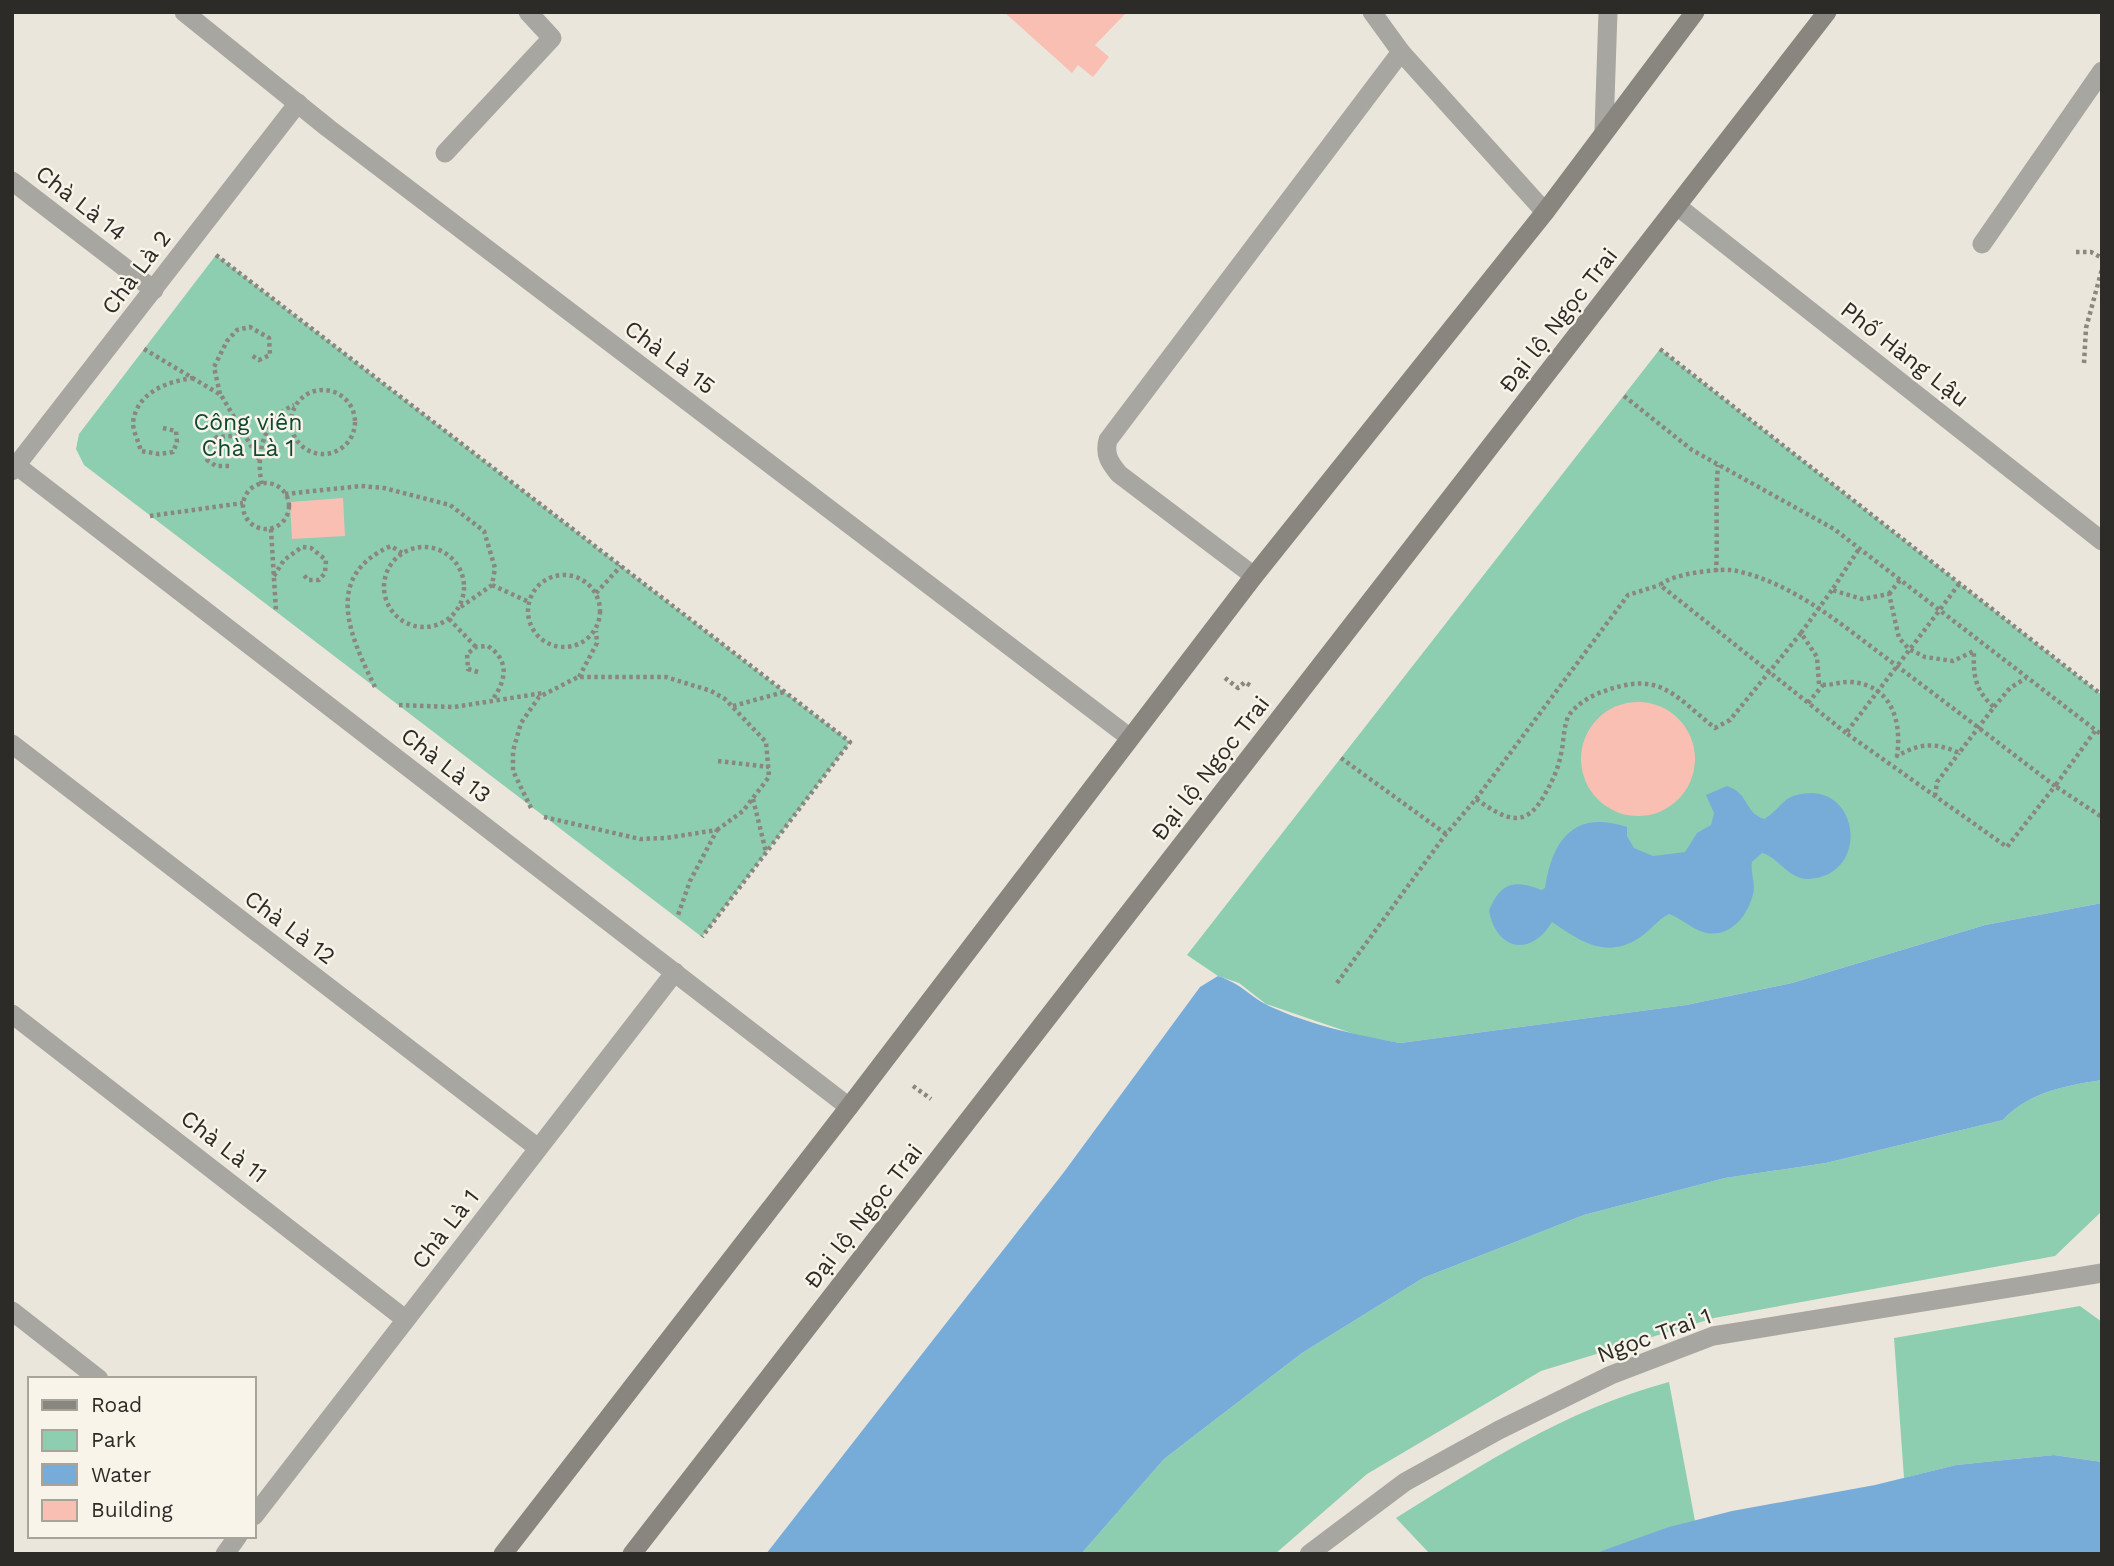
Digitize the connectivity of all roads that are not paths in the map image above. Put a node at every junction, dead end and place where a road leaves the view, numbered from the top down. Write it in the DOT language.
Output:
graph roads {
  1 [pos="184,12"];
  2 [pos="528,12"];
  3 [pos="1372,12"];
  4 [pos="1608,12"];
  5 [pos="1695,12"];
  6 [pos="1827,12"];
  7 [pos="1401,52"];
  8 [pos="2102,71"];
  9 [pos="298,103"];
  10 [pos="1604,130"];
  11 [pos="445,153"];
  12 [pos="12,181"];
  13 [pos="1677,206"];
  14 [pos="1545,212"];
  15 [pos="1982,244"];
  16 [pos="154,290"];
  17 [pos="14,466"];
  18 [pos="2102,541"];
  19 [pos="1254,576"];
  20 [pos="1129,737"];
  21 [pos="12,744"];
  22 [pos="675,972"];
  23 [pos="12,1014"];
  24 [pos="849,1107"];
  25 [pos="538,1148"];
  26 [pos="2102,1273"];
  27 [pos="12,1311"];
  28 [pos="405,1319"];
  29 [pos="96,1377"];
  30 [pos="257,1506"];
  31 [pos="237,1538"];
  32 [pos="225,1554"];
  33 [pos="503,1554"];
  34 [pos="632,1554"];
  35 [pos="1309,1554"];
  1 -- 9 [label="street, Chà Là 15"];
  2 -- 11 [label="street"];
  3 -- 7 [label="street"];
  4 -- 10 [label="street"];
  5 -- 10 [label="main road"];
  6 -- 13 [label="main road, Đại lộ Ngọc Trai"];
  7 -- 14 [label="street"];
  7 -- 19 [label="street"];
  8 -- 15 [label="street"];
  9 -- 16 [label="street, Chà Là 2"];
  9 -- 20 [label="street, Chà Là 15"];
  10 -- 14 [label="main road"];
  12 -- 16 [label="street, Chà Là 14"];
  13 -- 18 [label="street, Phố Hàng Lậu"];
  13 -- 34 [label="main road, Đại lộ Ngọc Trai"];
  14 -- 19 [label="main road"];
  16 -- 17 [label="street, Chà Là 2"];
  17 -- 22 [label="street, Chà Là 13"];
  19 -- 20 [label="main road"];
  20 -- 24 [label="main road"];
  21 -- 25 [label="street, Chà Là 12"];
  22 -- 24 [label="street, Chà Là 13"];
  22 -- 25 [label="street, Chà Là 1"];
  23 -- 28 [label="street, Chà Là 11"];
  24 -- 33 [label="main road"];
  25 -- 28 [label="street, Chà Là 1"];
  26 -- 35 [label="street, Ngọc Trai 1"];
  27 -- 29 [label="street"];
  28 -- 30 [label="street, Chà Là 1"];
  31 -- 32 [label="street"];
}
